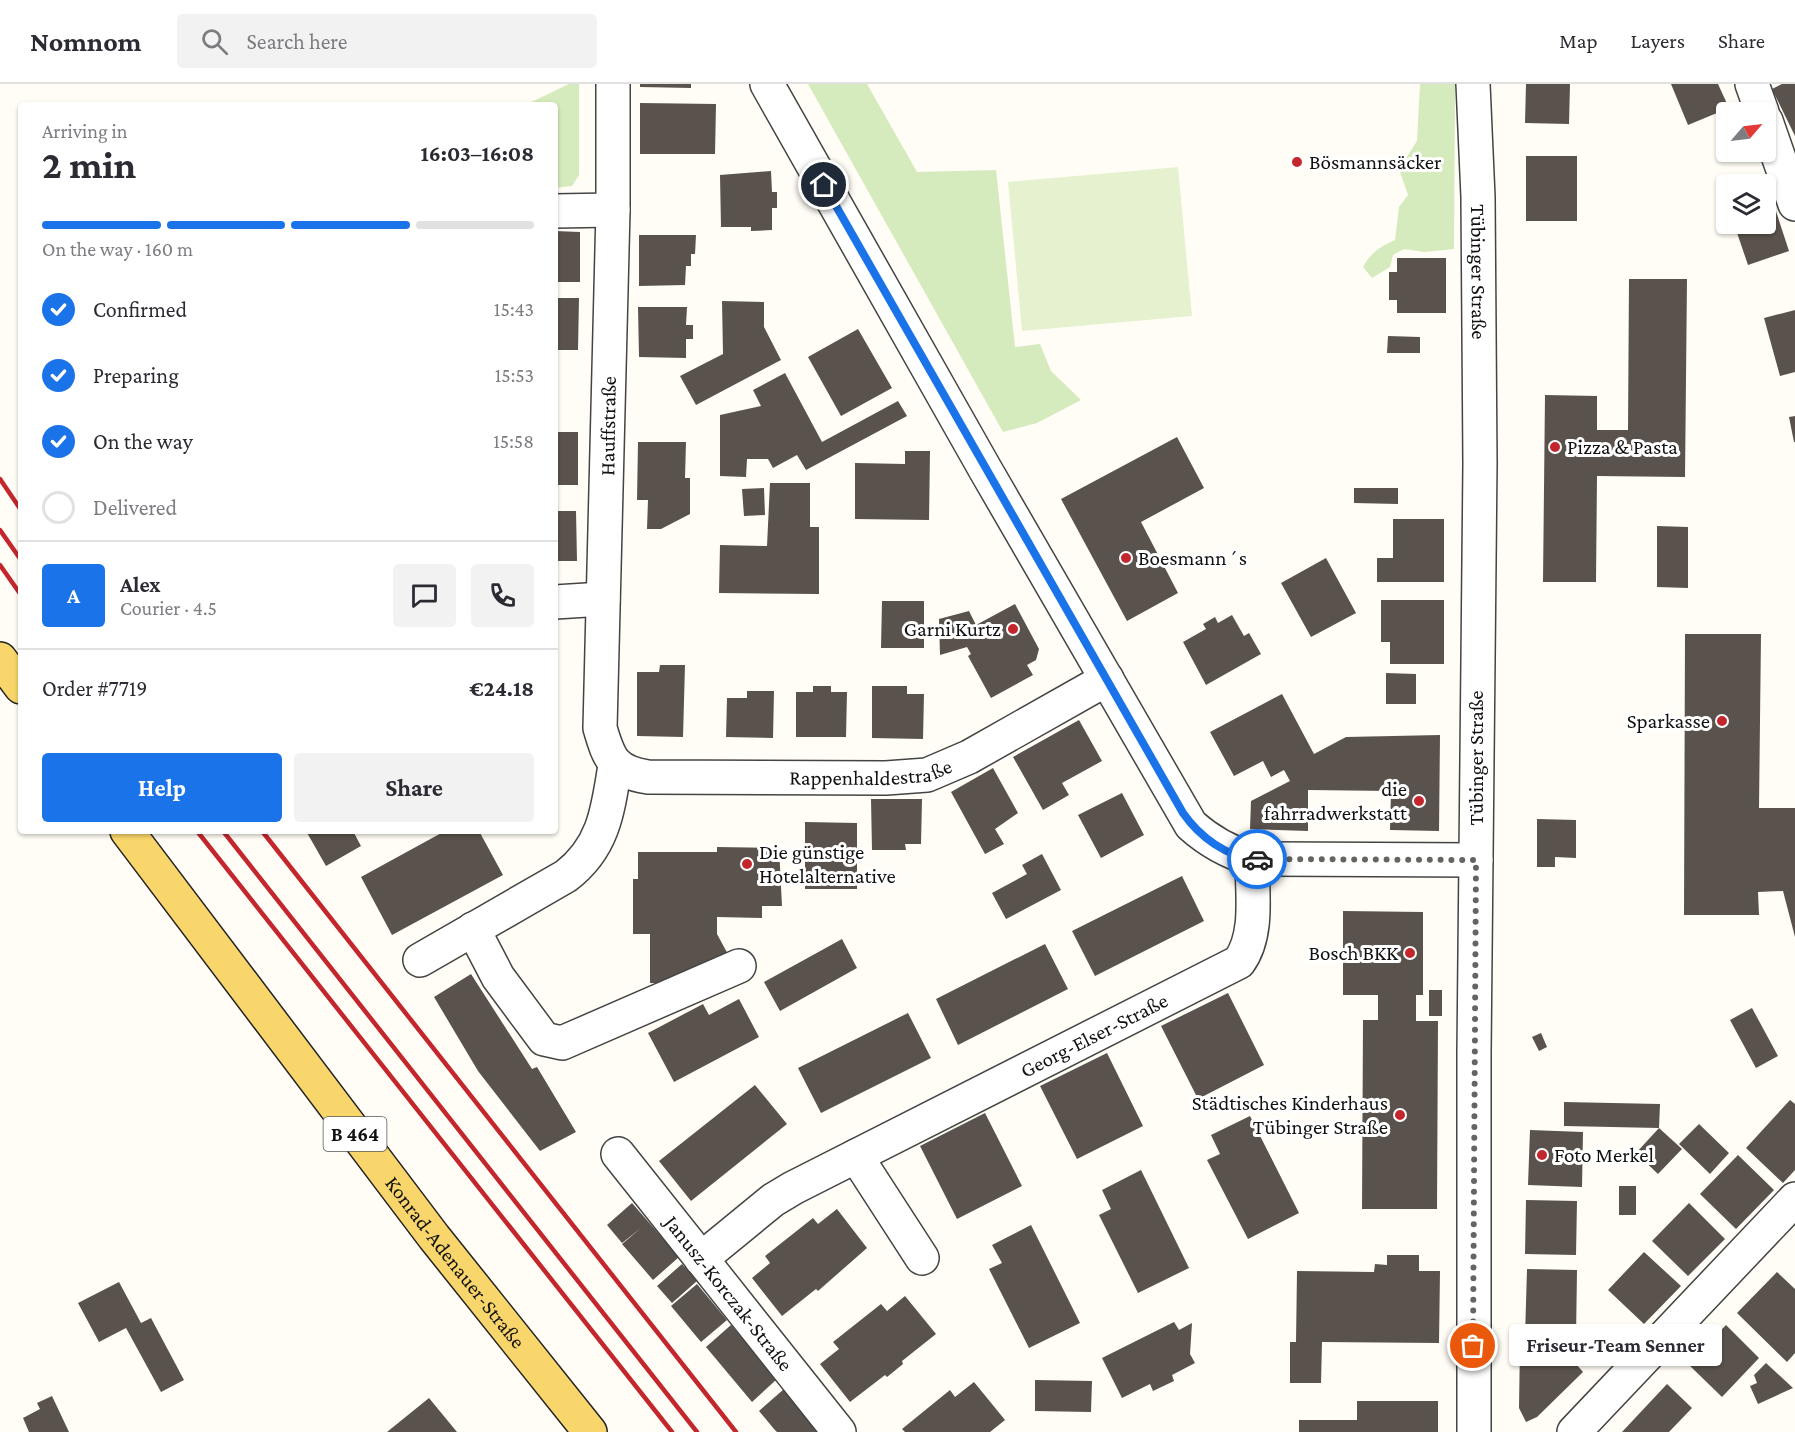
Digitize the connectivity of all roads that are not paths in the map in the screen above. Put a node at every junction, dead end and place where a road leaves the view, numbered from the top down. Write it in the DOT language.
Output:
graph roads {
  1 [pos="613,84"];
  2 [pos="767,84"];
  3 [pos="1473,84"];
  4 [pos="1752,84"];
  5 [pos="1758,102"];
  6 [pos="1776,150"];
  7 [pos="1795,204"];
  8 [pos="613,210"];
  9 [pos="558,211"];
  10 [pos="603,599"];
  11 [pos="558,602"];
  12 [pos="0,659"];
  13 [pos="1107,679"];
  14 [pos="18,683"];
  15 [pos="615,765"];
  16 [pos="129,834"];
  17 [pos="1252,859"];
  18 [pos="1476,860"];
  19 [pos="473,929"];
  20 [pos="420,960"];
  21 [pos="739,966"];
  22 [pos="618,1154"];
  23 [pos="856,1156"];
  24 [pos="1795,1199"];
  25 [pos="922,1258"];
  26 [pos="701,1259"];
  27 [pos="590,1432"];
  28 [pos="839,1432"];
  29 [pos="1474,1432"];
  30 [pos="1574,1432"];
  1 -- 8 [label="street, Hauffstraße"];
  2 -- 13 [label="street"];
  3 -- 18 [label="street, Tübinger Straße"];
  4 -- 5 [label="street"];
  6 -- 7 [label="street"];
  8 -- 9 [label="street"];
  8 -- 10 [label="street, Hauffstraße"];
  10 -- 11 [label="street"];
  10 -- 15 [label="street, Hauffstraße"];
  12 -- 14 [label="main road"];
  13 -- 15 [label="street, Rappenhaldestraße"];
  13 -- 17 [label="street"];
  15 -- 19 [label="street"];
  16 -- 27 [label="main road, Konrad-Adenauer-Straße / B 464"];
  17 -- 18 [label="street"];
  17 -- 23 [label="street, Georg-Elser-Straße"];
  18 -- 29 [label="street, Tübinger Straße"];
  19 -- 20 [label="street"];
  19 -- 21 [label="street"];
  22 -- 26 [label="street, Janusz-Korczak-Straße"];
  23 -- 25 [label="street"];
  23 -- 26 [label="street, Georg-Elser-Straße"];
  24 -- 30 [label="street"];
  26 -- 28 [label="street, Janusz-Korczak-Straße"];
}
